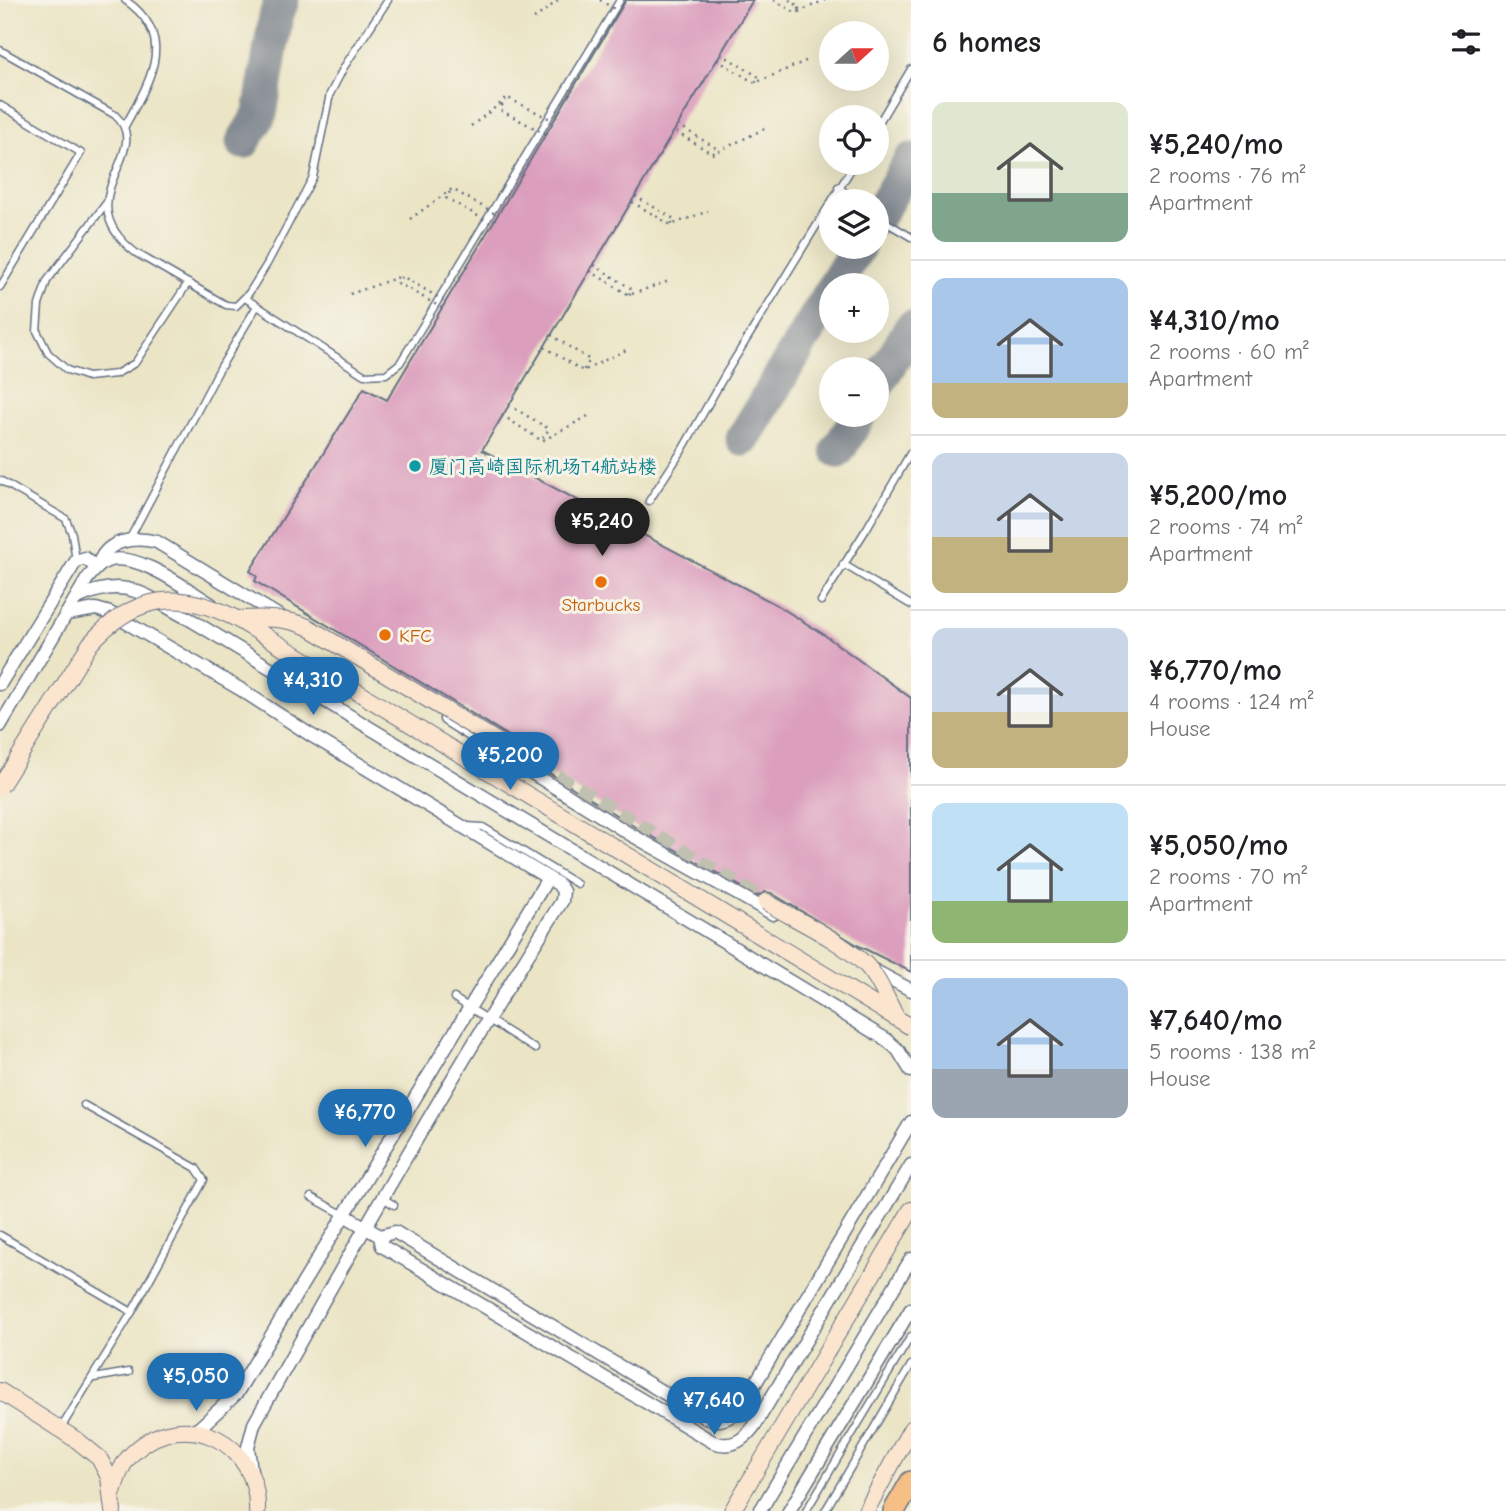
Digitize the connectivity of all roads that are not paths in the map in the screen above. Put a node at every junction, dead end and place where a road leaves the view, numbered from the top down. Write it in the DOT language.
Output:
graph roads {
  1 [pos="125,0"];
  2 [pos="388,0"];
  3 [pos="620,0"];
  4 [pos="0,50"];
  5 [pos="911,69"];
  6 [pos="0,105"];
  7 [pos="889,106"];
  8 [pos="125,127"];
  9 [pos="846,175"];
  10 [pos="838,187"];
  11 [pos="841,189"];
  12 [pos="107,202"];
  13 [pos="889,223"];
  14 [pos="911,237"];
  15 [pos="188,283"];
  16 [pos="0,287"];
  17 [pos="245,298"];
  18 [pos="257,306"];
  19 [pos="911,452"];
  20 [pos="0,480"];
  21 [pos="649,501"];
  22 [pos="129,540"];
  23 [pos="76,561"];
  24 [pos="843,564"];
  25 [pos="97,567"];
  26 [pos="77,598"];
  27 [pos="821,601"];
  28 [pos="911,605"];
  29 [pos="67,614"];
  30 [pos="237,620"];
  31 [pos="0,684"];
  32 [pos="0,726"];
  33 [pos="515,752"];
  34 [pos="0,787"];
  35 [pos="462,826"];
  36 [pos="548,878"];
  37 [pos="577,884"];
  38 [pos="766,902"];
  39 [pos="911,990"];
  40 [pos="454,998"];
  41 [pos="469,1008"];
  42 [pos="896,1017"];
  43 [pos="487,1018"];
  44 [pos="911,1028"];
  45 [pos="535,1049"];
  46 [pos="911,1071"];
  47 [pos="84,1105"];
  48 [pos="911,1122"];
  49 [pos="911,1166"];
  50 [pos="310,1197"];
  51 [pos="381,1197"];
  52 [pos="394,1205"];
  53 [pos="911,1210"];
  54 [pos="344,1215"];
  55 [pos="364,1227"];
  56 [pos="0,1235"];
  57 [pos="380,1236"];
  58 [pos="911,1259"];
  59 [pos="911,1310"];
  60 [pos="132,1312"];
  61 [pos="911,1336"];
  62 [pos="911,1365"];
  63 [pos="129,1372"];
  64 [pos="94,1378"];
  65 [pos="0,1391"];
  66 [pos="911,1429"];
  67 [pos="60,1430"];
  68 [pos="196,1431"];
  69 [pos="251,1472"];
  70 [pos="911,1482"];
  71 [pos="113,1503"];
  72 [pos="257,1511"];
  73 [pos="732,1511"];
  74 [pos="761,1511"];
  75 [pos="789,1511"];
  76 [pos="806,1511"];
  77 [pos="825,1511"];
  78 [pos="866,1511"];
  79 [pos="894,1511"];
  1 -- 8 [label="lane"];
  2 -- 17 [label="lane"];
  3 -- 18 [label="lane"];
  4 -- 8 [label="lane"];
  5 -- 7 [label="lane"];
  6 -- 16 [label="lane"];
  8 -- 12 [label="lane"];
  9 -- 10 [label="lane"];
  10 -- 11 [label="lane"];
  10 -- 21 [label="lane"];
  12 -- 15 [label="lane"];
  12 -- 15 [label="lane"];
  13 -- 14 [label="lane"];
  15 -- 17 [label="lane"];
  17 -- 18 [label="lane"];
  18 -- 22 [label="lane"];
  19 -- 24 [label="lane"];
  20 -- 23 [label="lane"];
  22 -- 25 [label="street"];
  22 -- 39 [label="street"];
  23 -- 25 [label="street"];
  23 -- 31 [label="street"];
  24 -- 27 [label="lane"];
  24 -- 28 [label="lane"];
  25 -- 26 [label="street"];
  25 -- 44 [label="street"];
  26 -- 29 [label="street"];
  26 -- 46 [label="street"];
  29 -- 32 [label="street"];
  29 -- 35 [label="street"];
  30 -- 33 [label="street, bridge"];
  30 -- 34 [label="street, bridge"];
  30 -- 42 [label="street, bridge"];
  35 -- 36 [label="street"];
  35 -- 37 [label="lane"];
  36 -- 41 [label="street"];
  36 -- 43 [label="street"];
  38 -- 42 [label="street, bridge"];
  40 -- 41 [label="lane"];
  41 -- 43 [label="lane"];
  41 -- 54 [label="street"];
  42 -- 44 [label="street, bridge"];
  43 -- 45 [label="lane"];
  43 -- 51 [label="street"];
  47 -- 60 [label="lane"];
  48 -- 57 [label="street"];
  49 -- 57 [label="street"];
  50 -- 54 [label="lane"];
  51 -- 52 [label="lane"];
  51 -- 55 [label="street"];
  53 -- 73 [label="street"];
  54 -- 55 [label="street"];
  54 -- 68 [label="street"];
  55 -- 57 [label="street"];
  55 -- 69 [label="street"];
  56 -- 60 [label="lane"];
  58 -- 74 [label="street"];
  59 -- 75 [label="street"];
  60 -- 64 [label="lane"];
  61 -- 76 [label="lane"];
  62 -- 77 [label="lane"];
  63 -- 64 [label="lane"];
  64 -- 67 [label="lane"];
  65 -- 67 [label="street"];
  66 -- 78 [label="street"];
  67 -- 71 [label="street"];
  68 -- 69 [label="street"];
  68 -- 71 [label="street"];
  69 -- 72 [label="street"];
  70 -- 79 [label="highway"];
}
